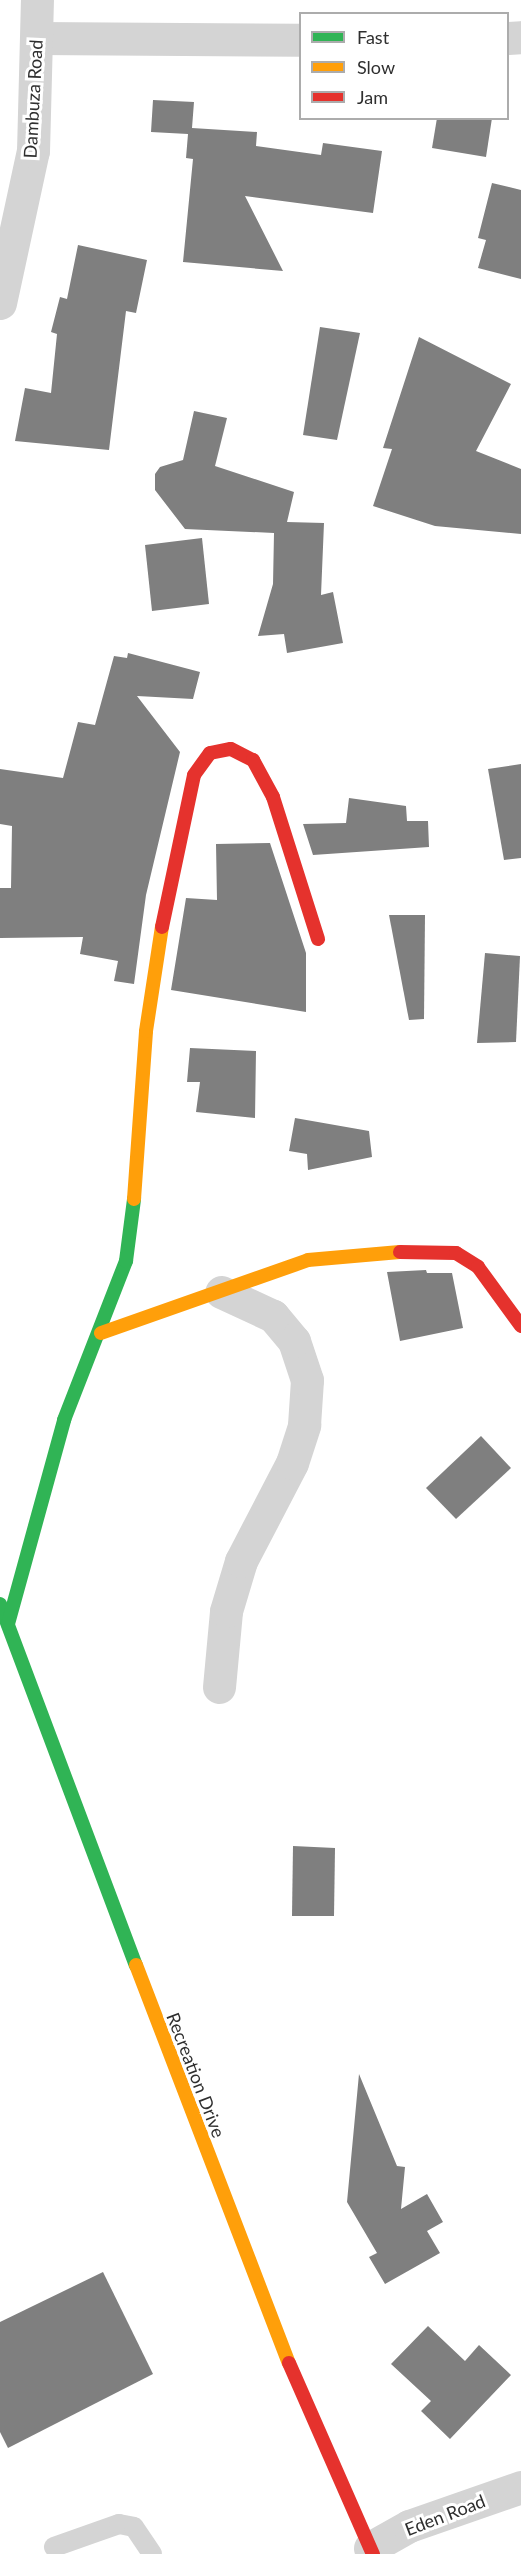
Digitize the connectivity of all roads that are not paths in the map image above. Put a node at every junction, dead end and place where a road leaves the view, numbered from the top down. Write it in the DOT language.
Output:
graph roads {
  1 [pos="37,0"];
  2 [pos="37,38"];
  3 [pos="299,40"];
  4 [pos="0,303"];
  5 [pos="318,939"];
  6 [pos="221,1292"];
  7 [pos="521,1326"];
  8 [pos="101,1333"];
  9 [pos="0,1603"];
  10 [pos="8,1624"];
  11 [pos="219,1687"];
  12 [pos="521,2487"];
  13 [pos="54,2547"];
  14 [pos="372,2551"];
  15 [pos="152,2554"];
  1 -- 2 [label="street, Dambuza Road"];
  2 -- 3 [label="street"];
  2 -- 4 [label="street, Dambuza Road"];
  5 -- 8 [label="street"];
  6 -- 7 [label="street"];
  6 -- 8 [label="street"];
  6 -- 11 [label="street"];
  8 -- 10 [label="street"];
  9 -- 10 [label="street, Recreation Drive"];
  10 -- 14 [label="street, Recreation Drive"];
  12 -- 14 [label="street, Eden Road"];
  13 -- 15 [label="lane"];
}
